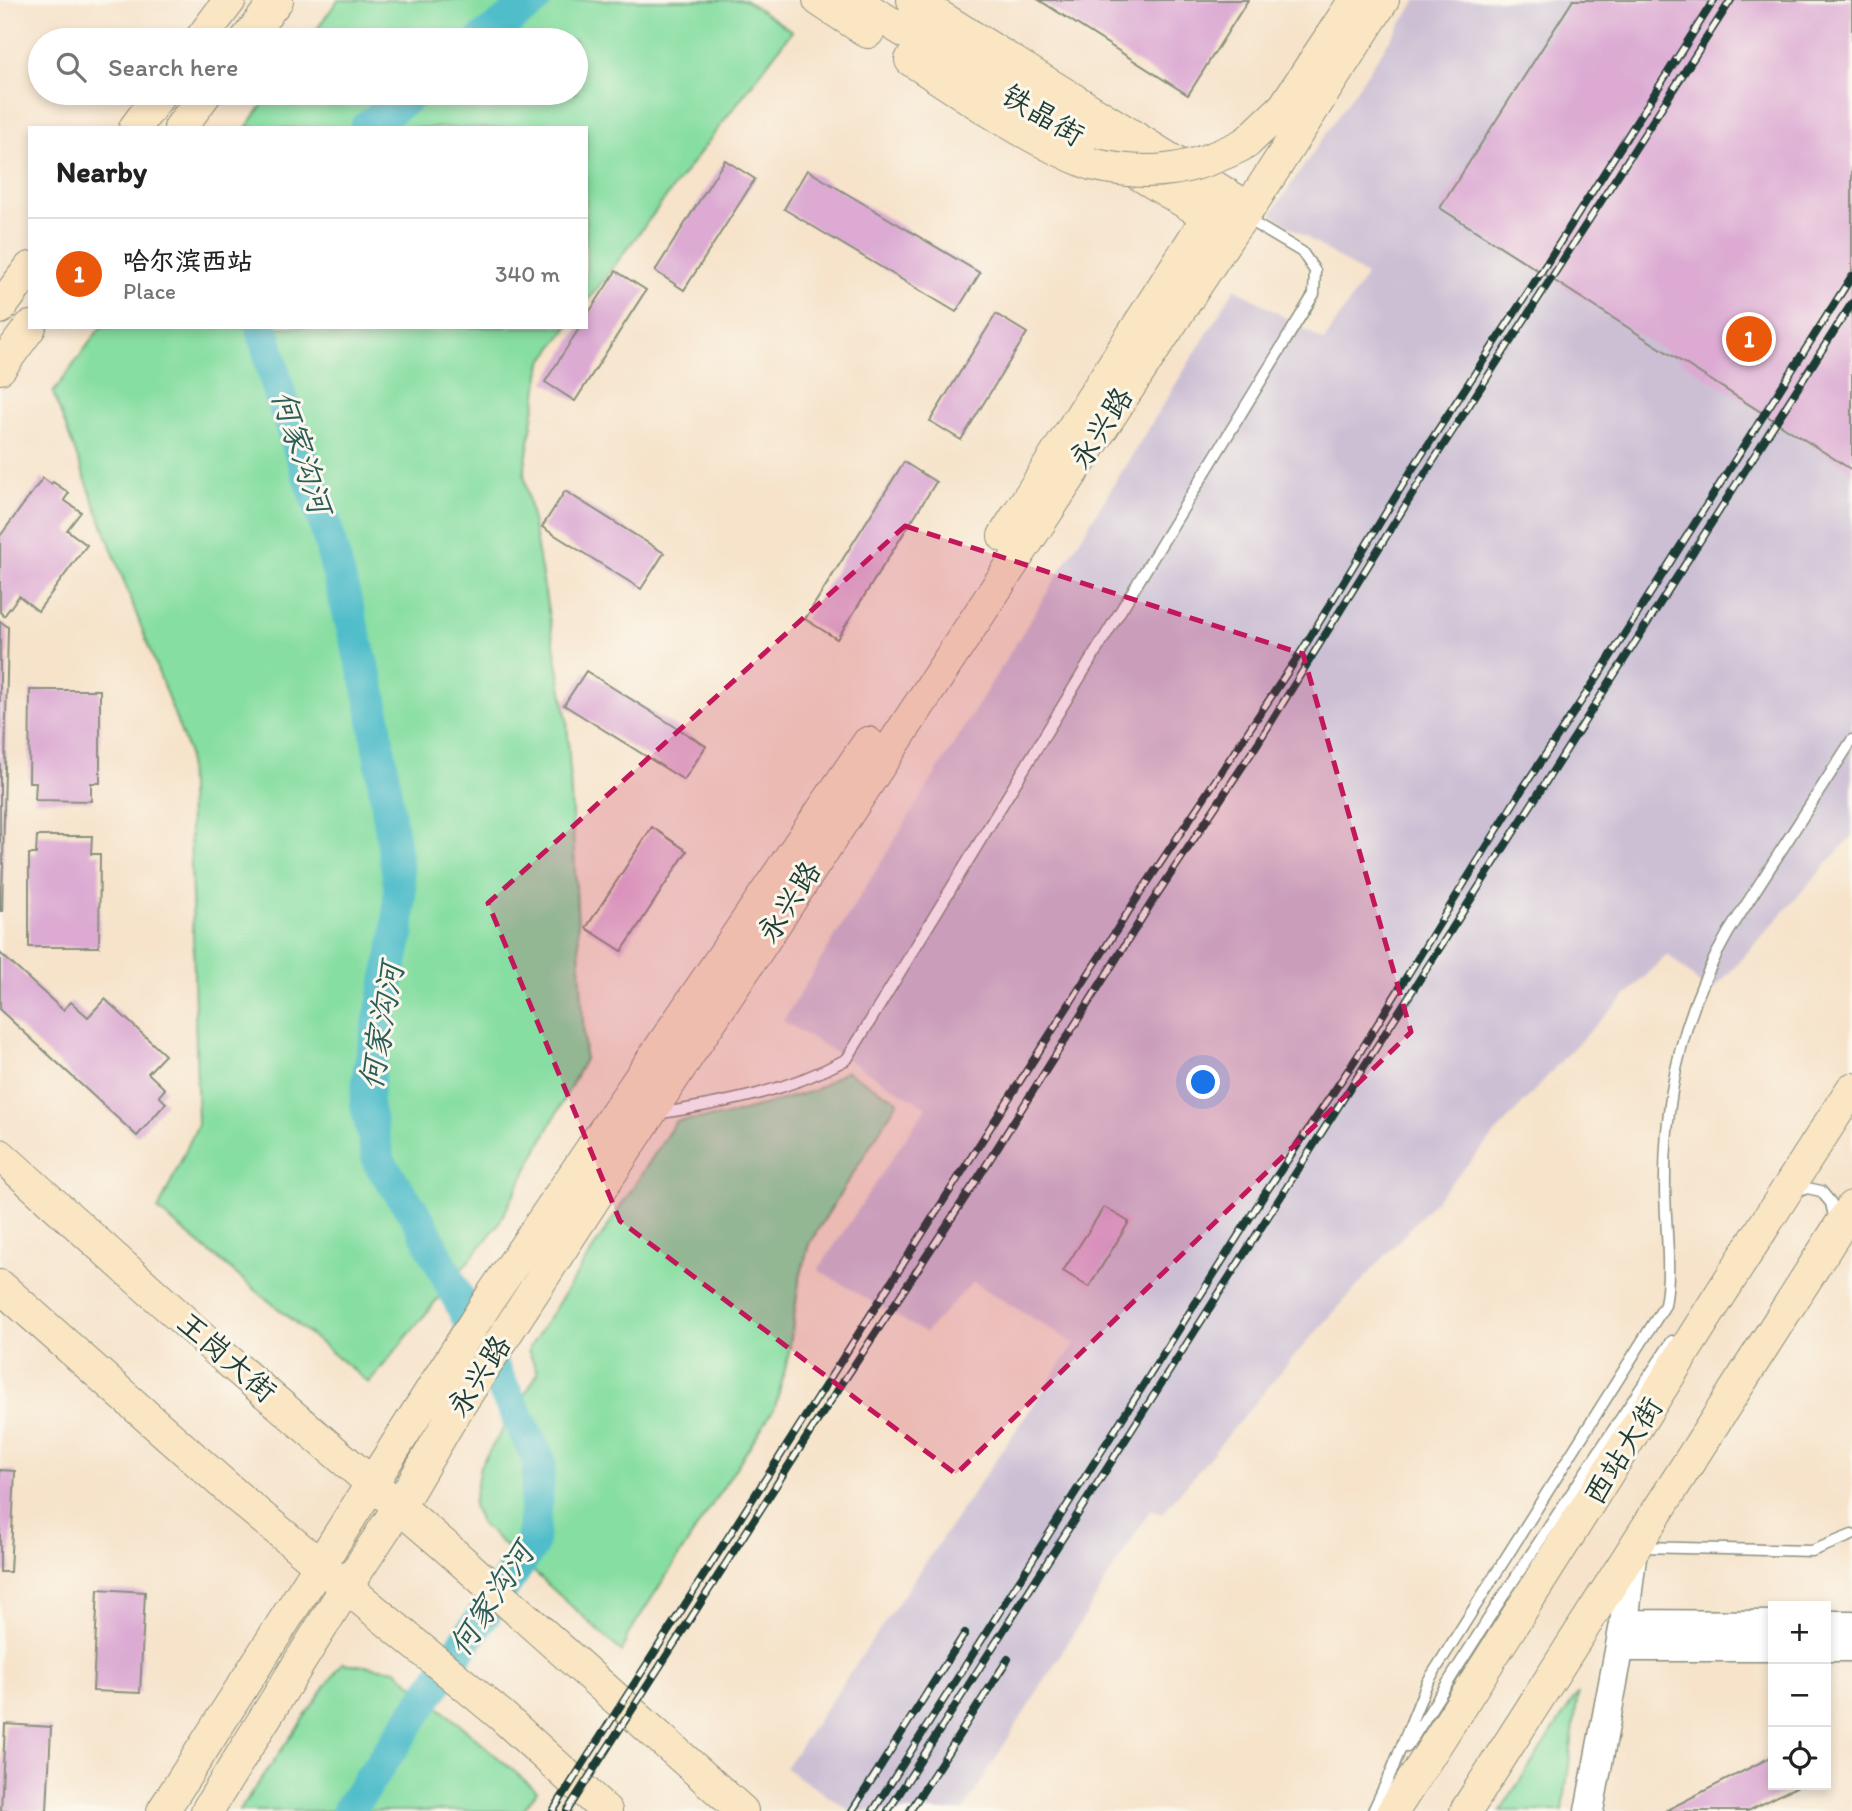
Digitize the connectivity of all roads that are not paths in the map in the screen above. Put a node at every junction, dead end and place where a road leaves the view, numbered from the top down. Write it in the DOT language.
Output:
graph roads {
  1 [pos="230,0"];
  2 [pos="276,0"];
  3 [pos="819,0"];
  4 [pos="853,0"];
  5 [pos="913,0"];
  6 [pos="1355,0"];
  7 [pos="1383,0"];
  8 [pos="209,28"];
  9 [pos="255,28"];
  10 [pos="152,105"];
  11 [pos="197,105"];
  12 [pos="136,126"];
  13 [pos="181,126"];
  14 [pos="1231,213"];
  15 [pos="28,271"];
  16 [pos="0,308"];
  17 [pos="29,329"];
  18 [pos="0,368"];
  19 [pos="1852,740"];
  20 [pos="1852,1073"];
  21 [pos="1852,1089"];
  22 [pos="648,1116"];
  23 [pos="0,1155"];
  24 [pos="1774,1199"];
  25 [pos="1844,1219"];
  26 [pos="0,1286"];
  27 [pos="1676,1335"];
  28 [pos="371,1484"];
  29 [pos="399,1507"];
  30 [pos="1852,1535"];
  31 [pos="1633,1547"];
  32 [pos="321,1565"];
  33 [pos="347,1586"];
  34 [pos="1768,1625"];
  35 [pos="1831,1625"];
  36 [pos="1852,1625"];
  37 [pos="1622,1635"];
  38 [pos="1768,1647"];
  39 [pos="1831,1647"];
  40 [pos="1852,1647"];
  41 [pos="1392,1770"];
  42 [pos="163,1811"];
  43 [pos="207,1811"];
  44 [pos="606,1811"];
  45 [pos="742,1811"];
  46 [pos="1373,1811"];
  47 [pos="1393,1811"];
  48 [pos="1466,1811"];
  49 [pos="1589,1811"];
  1 -- 8 [label="main road"];
  2 -- 9 [label="main road"];
  3 -- 6 [label="main road, bridge"];
  4 -- 14 [label="main road, 铁晶街"];
  5 -- 14 [label="main road, 铁晶街"];
  7 -- 14 [label="main road, 永兴路"];
  10 -- 12 [label="main road"];
  11 -- 13 [label="main road"];
  14 -- 22 [label="main road, 永兴路"];
  14 -- 22 [label="lane"];
  14 -- 28 [label="main road, 永兴路"];
  15 -- 16 [label="main road"];
  17 -- 18 [label="main road"];
  19 -- 41 [label="lane"];
  20 -- 24 [label="lane"];
  21 -- 24 [label="main road, 西站大街"];
  22 -- 29 [label="main road, 永兴路"];
  23 -- 28 [label="main road, 王岗大街"];
  24 -- 25 [label="lane"];
  24 -- 47 [label="main road, 西站大街"];
  25 -- 31 [label="main road, 西站大街"];
  26 -- 32 [label="main road"];
  27 -- 41 [label="lane"];
  28 -- 29 [label="main road, 王岗大街"];
  28 -- 32 [label="main road, 永兴路"];
  29 -- 33 [label="main road, 永兴路"];
  29 -- 45 [label="main road, 王岗大街"];
  30 -- 31 [label="lane"];
  31 -- 37 [label="street"];
  31 -- 48 [label="main road, 西站大街"];
  32 -- 33 [label="main road"];
  32 -- 42 [label="main road, 永兴路"];
  33 -- 43 [label="main road, 永兴路"];
  33 -- 44 [label="main road"];
  34 -- 37 [label="street"];
  35 -- 36 [label="street"];
  37 -- 38 [label="street"];
  37 -- 49 [label="street"];
  39 -- 40 [label="street"];
  41 -- 46 [label="lane"];
}
